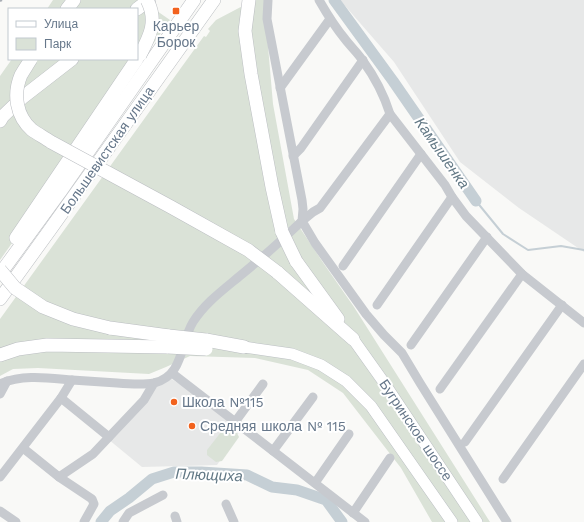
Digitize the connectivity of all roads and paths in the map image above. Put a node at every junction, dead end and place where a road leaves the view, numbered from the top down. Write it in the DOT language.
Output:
graph roads {
  1 [pos="74,0"];
  2 [pos="148,0"];
  3 [pos="194,0"];
  4 [pos="214,0"];
  5 [pos="249,0"];
  6 [pos="268,0"];
  7 [pos="319,0"];
  8 [pos="68,8"];
  9 [pos="138,8"];
  10 [pos="330,19"];
  11 [pos="138,58"];
  12 [pos="30,60"];
  13 [pos="71,60"];
  14 [pos="137,60"];
  15 [pos="363,60"];
  16 [pos="280,88"];
  17 [pos="390,114"];
  18 [pos="0,121"];
  19 [pos="421,154"];
  20 [pos="293,156"];
  21 [pos="452,197"];
  22 [pos="302,221"];
  23 [pos="487,237"];
  24 [pos="0,262"];
  25 [pos="344,266"];
  26 [pos="0,270"];
  27 [pos="0,274"];
  28 [pos="522,274"];
  29 [pos="0,299"];
  30 [pos="377,305"];
  31 [pos="562,305"];
  32 [pos="584,323"];
  33 [pos="353,339"];
  34 [pos="168,341"];
  35 [pos="411,345"];
  36 [pos="244,347"];
  37 [pos="0,355"];
  38 [pos="584,364"];
  39 [pos="172,373"];
  40 [pos="72,380"];
  41 [pos="4,382"];
  42 [pos="154,383"];
  43 [pos="263,384"];
  44 [pos="440,389"];
  45 [pos="0,394"];
  46 [pos="313,397"];
  47 [pos="61,398"];
  48 [pos="235,422"];
  49 [pos="349,434"];
  50 [pos="110,438"];
  51 [pos="465,442"];
  52 [pos="23,448"];
  53 [pos="273,451"];
  54 [pos="390,458"];
  55 [pos="59,476"];
  56 [pos="0,477"];
  57 [pos="503,479"];
  58 [pos="315,483"];
  59 [pos="163,495"];
  60 [pos="226,504"];
  61 [pos="0,511"];
  62 [pos="353,513"];
  63 [pos="16,522"];
  64 [pos="84,522"];
  65 [pos="123,522"];
  66 [pos="234,522"];
  67 [pos="365,522"];
  68 [pos="452,522"];
  69 [pos="477,522"];
  70 [pos="507,522"];
  1 -- 8 [label="highway"];
  2 -- 9 [label="highway"];
  2 -- 11 [label="highway, bridge"];
  3 -- 27 [label="highway, Большевистская улица"];
  4 -- 29 [label="highway, Большевистская улица"];
  5 -- 33 [label="highway, bridge"];
  6 -- 16 [label="street"];
  7 -- 10 [label="street"];
  10 -- 15 [label="street"];
  10 -- 16 [label="street"];
  12 -- 33 [label="highway, bridge"];
  13 -- 18 [label="highway"];
  14 -- 24 [label="highway"];
  15 -- 17 [label="street"];
  15 -- 20 [label="street"];
  16 -- 20 [label="street"];
  17 -- 19 [label="street"];
  17 -- 22 [label="street"];
  19 -- 21 [label="street"];
  19 -- 25 [label="street"];
  20 -- 22 [label="street"];
  21 -- 23 [label="street"];
  21 -- 30 [label="street"];
  22 -- 39 [label="street"];
  22 -- 70 [label="street"];
  23 -- 28 [label="street"];
  23 -- 35 [label="street"];
  26 -- 34 [label="highway, bridge"];
  28 -- 31 [label="street"];
  28 -- 44 [label="street"];
  31 -- 32 [label="street"];
  31 -- 51 [label="street"];
  33 -- 69 [label="main road, Бугринское шоссе"];
  34 -- 36 [label="highway, bridge"];
  34 -- 37 [label="highway"];
  36 -- 68 [label="main road"];
  38 -- 57 [label="street"];
  39 -- 42 [label="street"];
  39 -- 48 [label="street"];
  40 -- 41 [label="street"];
  40 -- 42 [label="street"];
  40 -- 47 [label="street"];
  41 -- 45 [label="street"];
  42 -- 50 [label="street"];
  43 -- 48 [label="street"];
  46 -- 53 [label="street"];
  47 -- 50 [label="street"];
  47 -- 52 [label="street"];
  48 -- 53 [label="street"];
  49 -- 58 [label="street"];
  50 -- 55 [label="street"];
  52 -- 55 [label="street"];
  52 -- 56 [label="street"];
  53 -- 58 [label="street"];
  54 -- 62 [label="street"];
  55 -- 64 [label="street"];
  58 -- 62 [label="street"];
  59 -- 65 [label="street"];
  60 -- 66 [label="street"];
  61 -- 63 [label="street"];
  62 -- 67 [label="street"];
}
